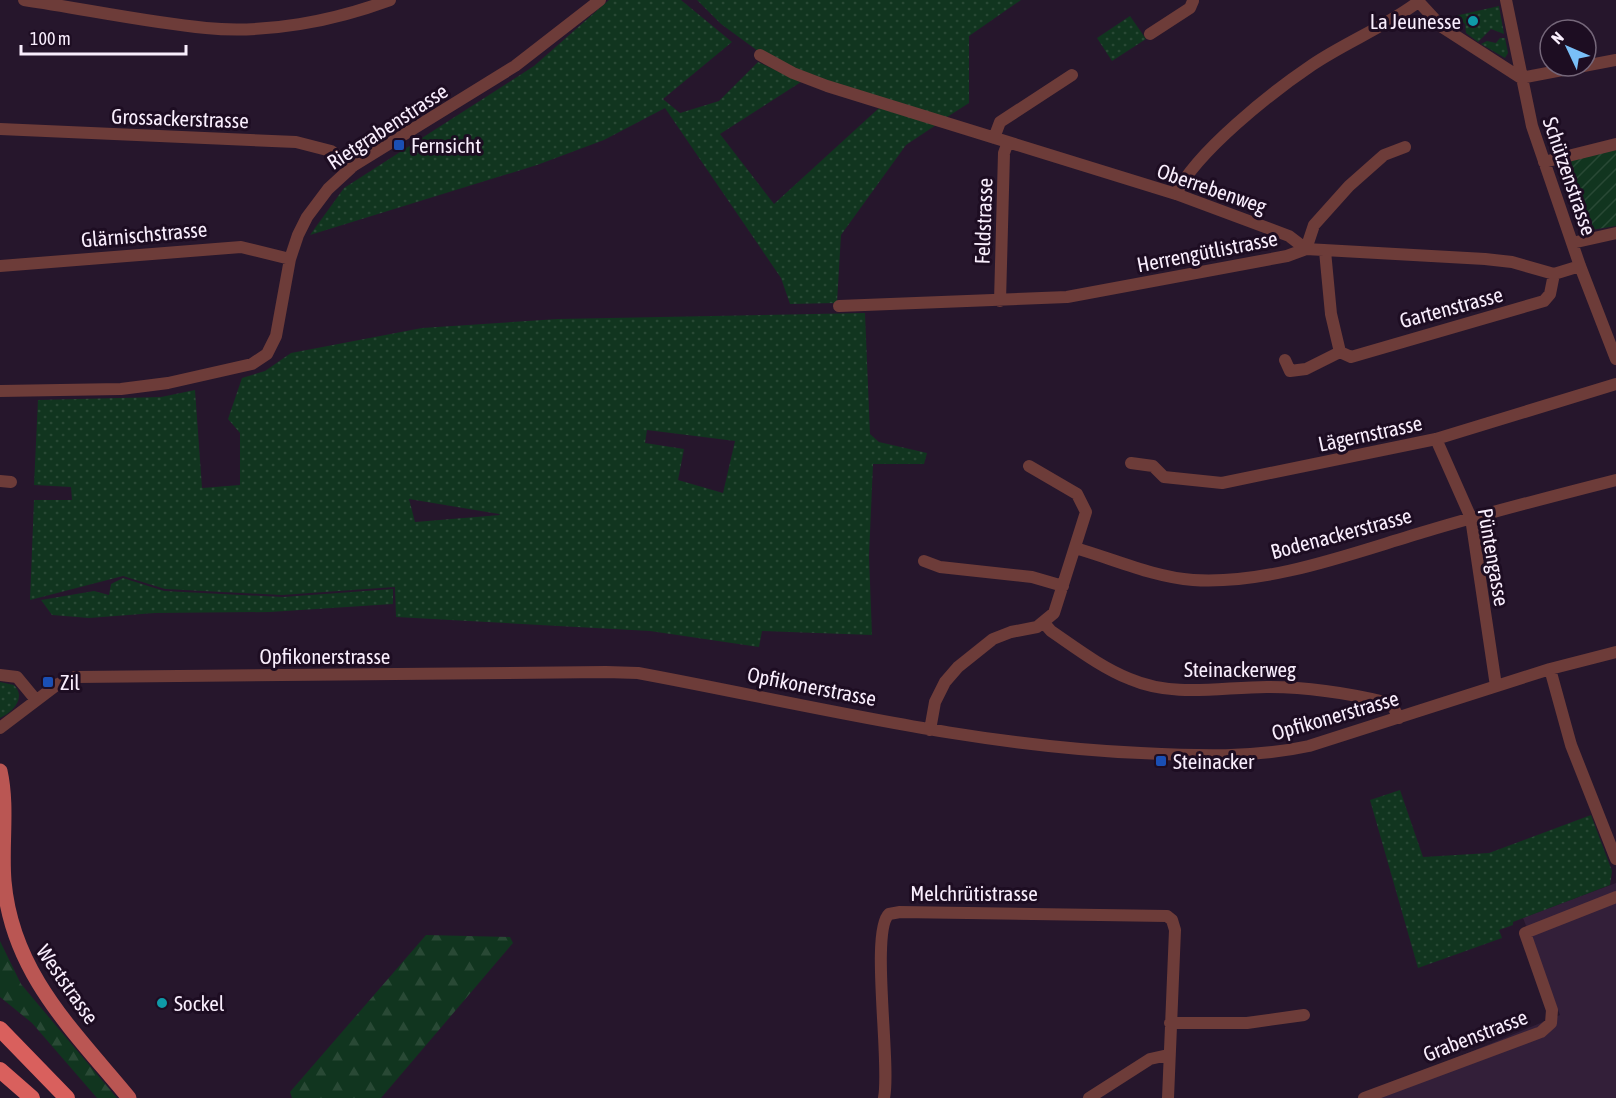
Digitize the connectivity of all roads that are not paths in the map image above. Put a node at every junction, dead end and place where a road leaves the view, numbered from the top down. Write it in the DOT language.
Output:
graph roads {
  1 [pos="24,0"];
  2 [pos="390,0"];
  3 [pos="600,0"];
  4 [pos="1195,0"];
  5 [pos="1506,0"];
  6 [pos="1417,1"];
  7 [pos="1150,34"];
  8 [pos="760,55"];
  9 [pos="1616,60"];
  10 [pos="1072,75"];
  11 [pos="1521,78"];
  12 [pos="0,129"];
  13 [pos="994,138"];
  14 [pos="1008,142"];
  15 [pos="1616,144"];
  16 [pos="1405,147"];
  17 [pos="1544,162"];
  18 [pos="353,166"];
  19 [pos="1176,194"];
  20 [pos="1616,233"];
  21 [pos="1572,243"];
  22 [pos="1306,249"];
  23 [pos="1324,251"];
  24 [pos="290,259"];
  25 [pos="0,266"];
  26 [pos="1580,266"];
  27 [pos="1554,274"];
  28 [pos="1000,301"];
  29 [pos="839,306"];
  30 [pos="1340,352"];
  31 [pos="1616,359"];
  32 [pos="1285,360"];
  33 [pos="1616,384"];
  34 [pos="0,391"];
  35 [pos="1436,439"];
  36 [pos="1131,464"];
  37 [pos="1029,466"];
  38 [pos="1616,480"];
  39 [pos="1471,518"];
  40 [pos="1075,548"];
  41 [pos="924,561"];
  42 [pos="1063,586"];
  43 [pos="1044,622"];
  44 [pos="1616,652"];
  45 [pos="1550,669"];
  46 [pos="0,675"];
  47 [pos="1496,686"];
  48 [pos="36,700"];
  49 [pos="1399,718"];
  50 [pos="0,728"];
  51 [pos="930,730"];
  52 [pos="0,771"];
  53 [pos="2,849"];
  54 [pos="1616,859"];
  55 [pos="1616,897"];
  56 [pos="1304,1015"];
  57 [pos="1170,1023"];
  58 [pos="0,1029"];
  59 [pos="1168,1055"];
  60 [pos="0,1070"];
  61 [pos="32,1098"];
  62 [pos="67,1098"];
  63 [pos="129,1098"];
  64 [pos="884,1098"];
  65 [pos="1089,1098"];
  66 [pos="1168,1098"];
  67 [pos="1364,1098"];
  1 -- 2 [label="street"];
  3 -- 18 [label="street, Rietgrabenstrasse"];
  4 -- 7 [label="street"];
  5 -- 11 [label="street, Schützenstrasse"];
  6 -- 11 [label="street"];
  6 -- 19 [label="street"];
  8 -- 13 [label="street, Oberrebenweg"];
  9 -- 11 [label="street"];
  10 -- 13 [label="street"];
  11 -- 17 [label="street, Schützenstrasse"];
  12 -- 18 [label="street, Grossackerstrasse"];
  13 -- 14 [label="street, Oberrebenweg"];
  14 -- 19 [label="street, Oberrebenweg"];
  14 -- 28 [label="street, Feldstrasse"];
  15 -- 17 [label="street"];
  16 -- 22 [label="street"];
  17 -- 21 [label="street, Schützenstrasse"];
  18 -- 24 [label="street, Rietgrabenstrasse"];
  19 -- 22 [label="street, Oberrebenweg"];
  20 -- 21 [label="street"];
  21 -- 26 [label="street, Schützenstrasse"];
  22 -- 23 [label="street, Herrengütlistrasse"];
  22 -- 28 [label="street, Herrengütlistrasse"];
  23 -- 27 [label="street, Herrengütlistrasse"];
  23 -- 30 [label="street"];
  24 -- 25 [label="street, Glärnischstrasse"];
  24 -- 34 [label="street, Rietgrabenstrasse"];
  26 -- 27 [label="street"];
  26 -- 31 [label="street, Schützenstrasse"];
  27 -- 30 [label="street, Gartenstrasse"];
  28 -- 29 [label="street, Herrengütlistrasse"];
  30 -- 32 [label="street, Gartenstrasse"];
  33 -- 35 [label="street, Lägernstrasse"];
  35 -- 36 [label="street, Lägernstrasse"];
  35 -- 39 [label="street, Püntengasse"];
  37 -- 40 [label="street"];
  38 -- 39 [label="street, Bodenackerstrasse"];
  39 -- 40 [label="street, Bodenackerstrasse"];
  39 -- 47 [label="street, Püntengasse"];
  40 -- 42 [label="street"];
  41 -- 42 [label="street"];
  42 -- 43 [label="street"];
  43 -- 49 [label="street, Steinackerweg"];
  43 -- 51 [label="street"];
  44 -- 45 [label="street, Opfikonerstrasse"];
  45 -- 47 [label="street, Opfikonerstrasse"];
  45 -- 54 [label="street"];
  46 -- 48 [label="street"];
  47 -- 49 [label="street, Opfikonerstrasse"];
  48 -- 50 [label="street, Opfikonerstrasse"];
  48 -- 51 [label="street, Opfikonerstrasse"];
  49 -- 51 [label="street, Opfikonerstrasse"];
  52 -- 53 [label="main road, Weststrasse"];
  53 -- 63 [label="main road, Weststrasse"];
  55 -- 67 [label="street, Grabenstrasse"];
  56 -- 57 [label="street"];
  57 -- 59 [label="street"];
  57 -- 64 [label="street, Melchrütistrasse"];
  58 -- 62 [label="highway"];
  59 -- 65 [label="street"];
  59 -- 66 [label="street"];
  60 -- 61 [label="highway"];
}
